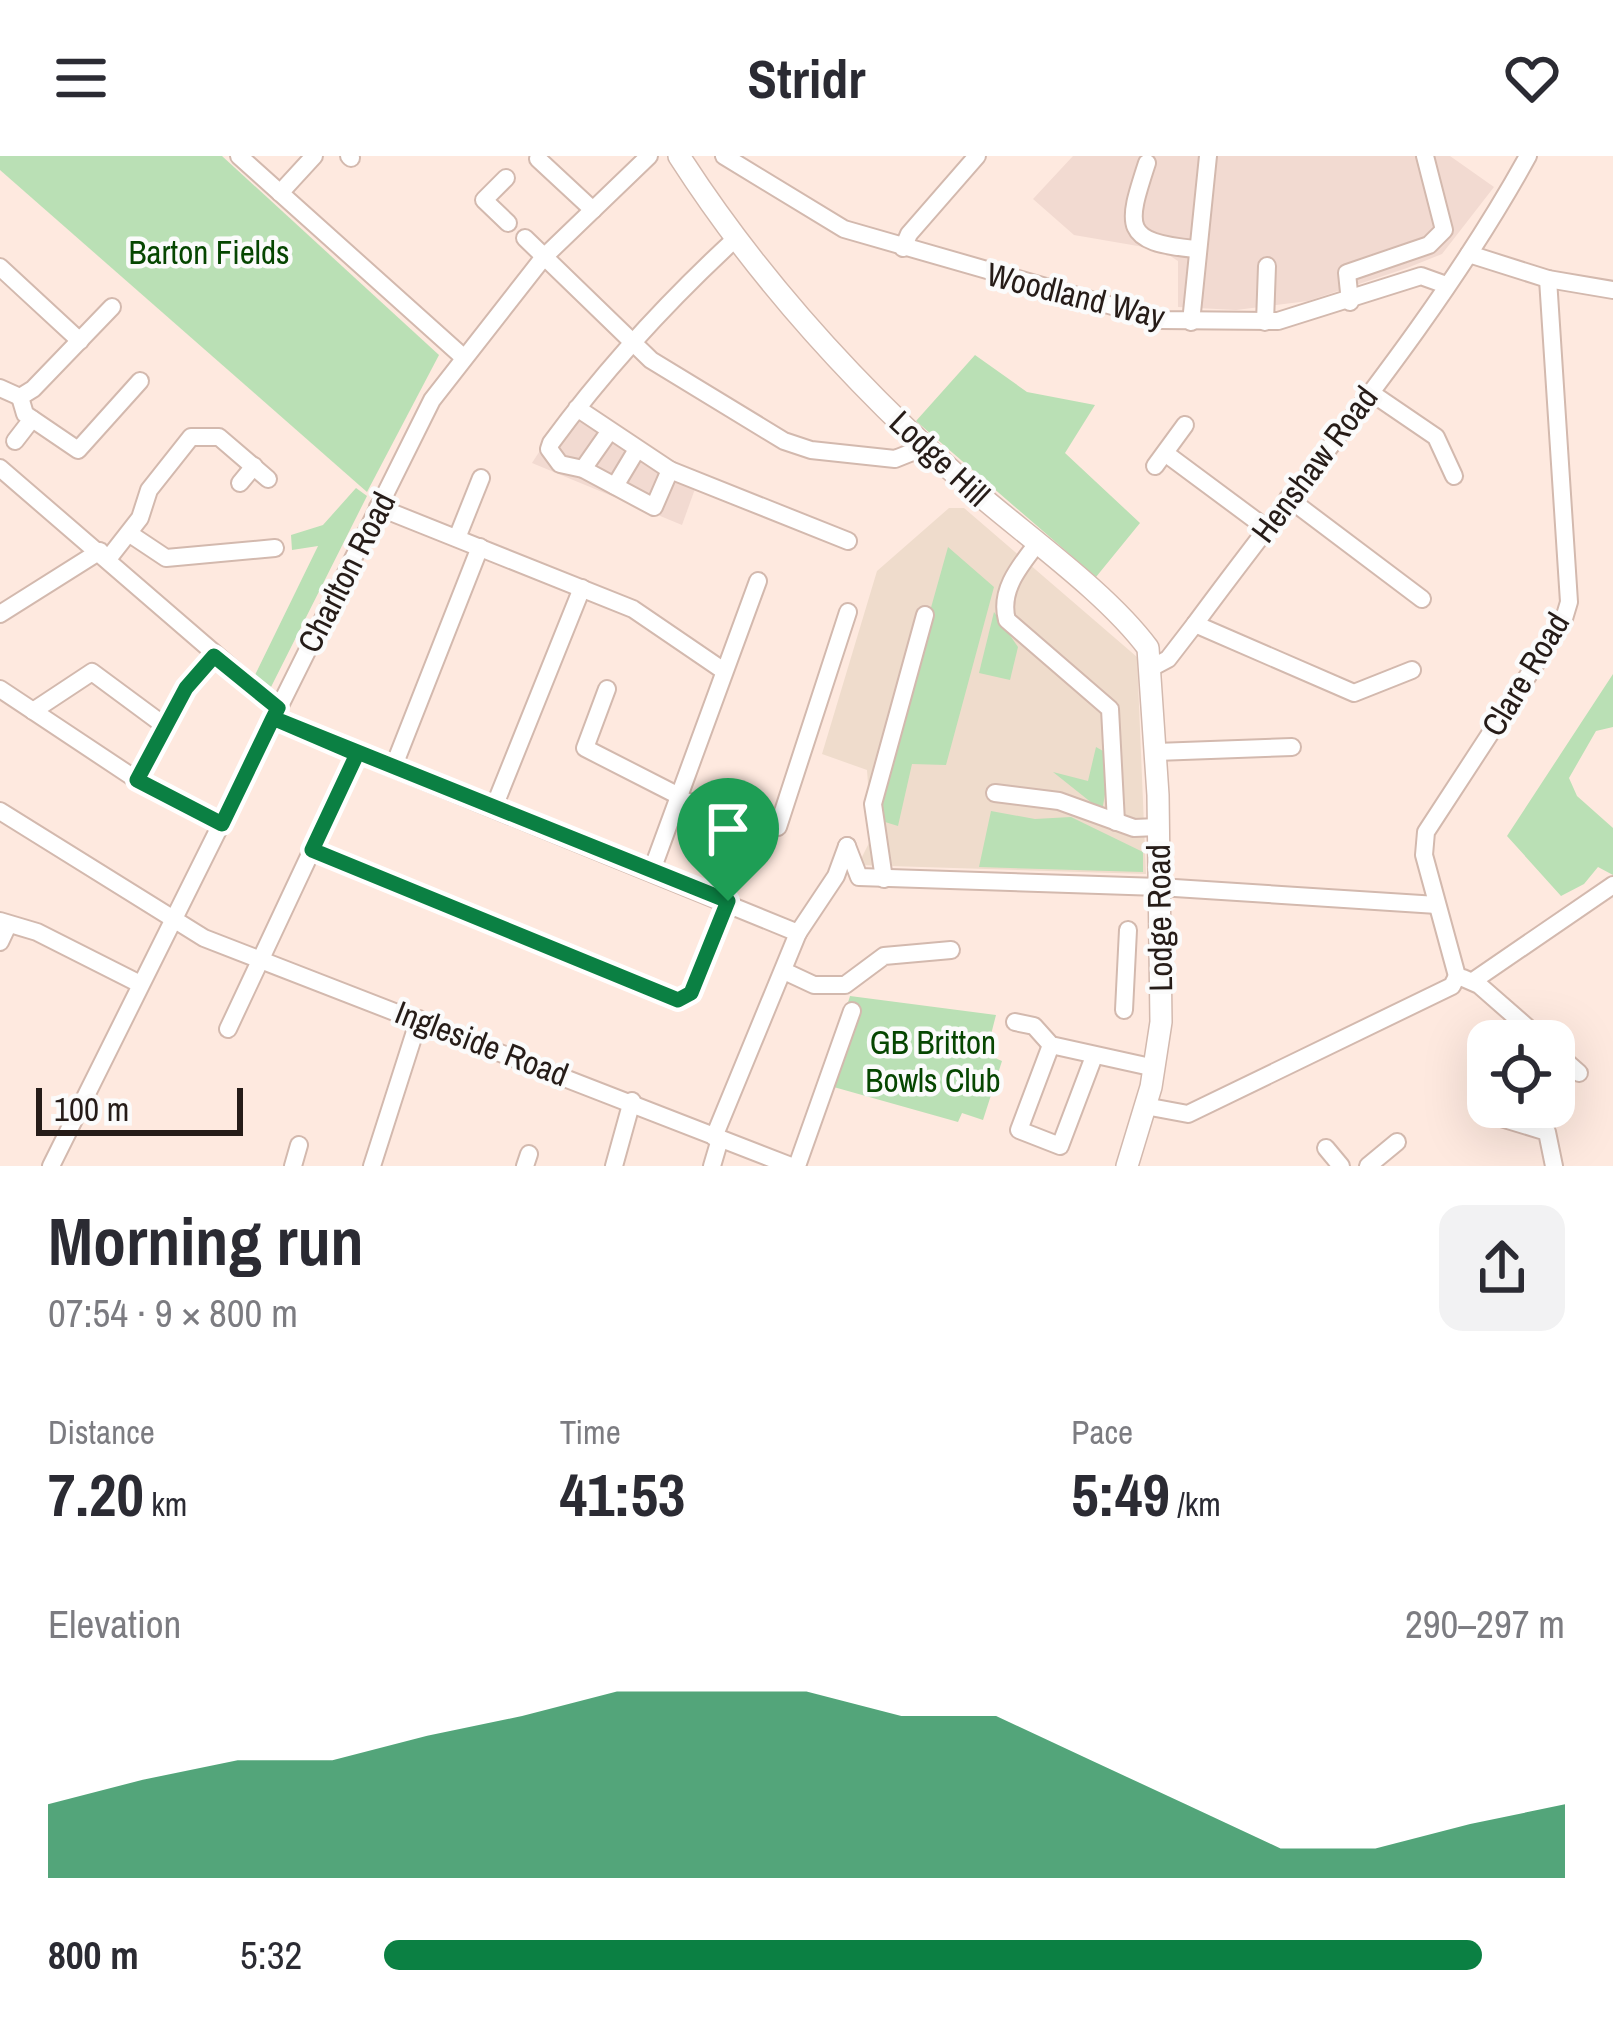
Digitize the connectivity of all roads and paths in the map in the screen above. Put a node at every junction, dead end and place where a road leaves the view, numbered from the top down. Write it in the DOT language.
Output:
graph roads {
  1 [pos="239,156"];
  2 [pos="314,156"];
  3 [pos="649,156"];
  4 [pos="679,156"];
  5 [pos="724,156"];
  6 [pos="977,156"];
  7 [pos="1208,156"];
  8 [pos="1425,156"];
  9 [pos="1528,156"];
  10 [pos="538,158"];
  11 [pos="1147,163"];
  12 [pos="506,178"];
  13 [pos="280,193"];
  14 [pos="593,210"];
  15 [pos="508,223"];
  16 [pos="525,238"];
  17 [pos="734,240"];
  18 [pos="903,248"];
  19 [pos="1195,249"];
  20 [pos="1469,254"];
  21 [pos="543,258"];
  22 [pos="1384,260"];
  23 [pos="1267,266"];
  24 [pos="0,267"];
  25 [pos="1548,279"];
  26 [pos="1446,285"];
  27 [pos="1392,286"];
  28 [pos="1613,290"];
  29 [pos="1349,302"];
  30 [pos="112,307"];
  31 [pos="1191,322"];
  32 [pos="1265,322"];
  33 [pos="80,341"];
  34 [pos="629,342"];
  35 [pos="462,356"];
  36 [pos="140,381"];
  37 [pos="0,388"];
  38 [pos="1370,392"];
  39 [pos="20,398"];
  40 [pos="577,408"];
  41 [pos="32,419"];
  42 [pos="1185,425"];
  43 [pos="609,432"];
  44 [pos="15,442"];
  45 [pos="925,447"];
  46 [pos="636,451"];
  47 [pos="583,470"];
  48 [pos="670,470"];
  49 [pos="1454,476"];
  50 [pos="5,478"];
  51 [pos="481,478"];
  52 [pos="240,483"];
  53 [pos="615,486"];
  54 [pos="1288,498"];
  55 [pos="378,507"];
  56 [pos="1265,528"];
  57 [pos="130,534"];
  58 [pos="457,538"];
  59 [pos="848,542"];
  60 [pos="1036,545"];
  61 [pos="480,547"];
  62 [pos="275,548"];
  63 [pos="104,555"];
  64 [pos="758,581"];
  65 [pos="582,588"];
  66 [pos="1422,599"];
  67 [pos="848,612"];
  68 [pos="0,614"];
  69 [pos="925,615"];
  70 [pos="1196,624"];
  71 [pos="214,656"];
  72 [pos="1153,667"];
  73 [pos="722,669"];
  74 [pos="1412,670"];
  75 [pos="0,689"];
  76 [pos="607,689"];
  77 [pos="33,711"];
  78 [pos="275,713"];
  79 [pos="165,726"];
  80 [pos="1292,747"];
  81 [pos="1156,752"];
  82 [pos="357,754"];
  83 [pos="393,768"];
  84 [pos="137,780"];
  85 [pos="994,793"];
  86 [pos="678,798"];
  87 [pos="494,807"];
  88 [pos="0,811"];
  89 [pos="1116,822"];
  90 [pos="222,824"];
  91 [pos="1158,827"];
  92 [pos="312,850"];
  93 [pos="652,870"];
  94 [pos="884,879"];
  95 [pos="1613,885"];
  96 [pos="1160,887"];
  97 [pos="728,901"];
  98 [pos="1437,905"];
  99 [pos="172,920"];
  100 [pos="3,930"];
  101 [pos="1128,930"];
  102 [pos="798,933"];
  103 [pos="951,950"];
  104 [pos="260,959"];
  105 [pos="784,970"];
  106 [pos="1128,978"];
  107 [pos="1161,979"];
  108 [pos="1465,979"];
  109 [pos="140,985"];
  110 [pos="1124,1010"];
  111 [pos="853,1011"];
  112 [pos="419,1018"];
  113 [pos="1517,1020"];
  114 [pos="1015,1022"];
  115 [pos="228,1029"];
  116 [pos="1051,1046"];
  117 [pos="1093,1059"];
  118 [pos="1155,1068"];
  119 [pos="1575,1069"];
  120 [pos="1579,1073"];
  121 [pos="632,1101"];
  122 [pos="1145,1106"];
  123 [pos="1534,1128"];
  124 [pos="717,1138"];
  125 [pos="1397,1142"];
  126 [pos="299,1145"];
  127 [pos="1326,1148"];
  128 [pos="51,1166"];
  129 [pos="293,1166"];
  130 [pos="372,1166"];
  131 [pos="614,1166"];
  132 [pos="712,1166"];
  133 [pos="794,1166"];
  134 [pos="1127,1166"];
  135 [pos="1341,1166"];
  136 [pos="1368,1166"];
  137 [pos="1554,1166"];
  1 -- 13 [label="street"];
  2 -- 13 [label="street"];
  3 -- 14 [label="street, Charlton Road"];
  4 -- 17 [label="main road, Lodge Hill"];
  5 -- 18 [label="street, Woodland Way"];
  6 -- 18 [label="street"];
  7 -- 19 [label="street"];
  8 -- 22 [label="street"];
  9 -- 20 [label="street, Henshaw Road"];
  10 -- 14 [label="street"];
  11 -- 19 [label="street"];
  12 -- 15 [label="street"];
  13 -- 35 [label="street"];
  14 -- 21 [label="street, Charlton Road"];
  16 -- 21 [label="street"];
  17 -- 34 [label="street"];
  17 -- 45 [label="main road, Lodge Hill"];
  18 -- 31 [label="street, Woodland Way"];
  19 -- 31 [label="street"];
  20 -- 25 [label="street"];
  20 -- 26 [label="street, Henshaw Road"];
  21 -- 34 [label="street"];
  21 -- 35 [label="street, Charlton Road"];
  22 -- 27 [label="street"];
  22 -- 29 [label="street"];
  23 -- 32 [label="street"];
  24 -- 33 [label="street"];
  25 -- 28 [label="street"];
  25 -- 98 [label="street, Clare Road"];
  26 -- 27 [label="street, Woodland Way"];
  26 -- 38 [label="street, Henshaw Road"];
  27 -- 29 [label="street, Woodland Way"];
  29 -- 32 [label="street, Woodland Way"];
  30 -- 33 [label="street"];
  31 -- 32 [label="street, Woodland Way"];
  33 -- 39 [label="street"];
  34 -- 40 [label="street"];
  34 -- 45 [label="street"];
  35 -- 55 [label="street, Charlton Road"];
  36 -- 41 [label="street"];
  37 -- 39 [label="street"];
  38 -- 49 [label="street"];
  38 -- 54 [label="street, Henshaw Road"];
  39 -- 41 [label="street"];
  40 -- 43 [label="street"];
  40 -- 47 [label="street"];
  41 -- 44 [label="street"];
  42 -- 56 [label="street"];
  43 -- 46 [label="street"];
  43 -- 47 [label="street"];
  45 -- 60 [label="main road, Lodge Hill"];
  46 -- 48 [label="street"];
  46 -- 53 [label="street"];
  47 -- 53 [label="street"];
  48 -- 53 [label="street"];
  48 -- 59 [label="street"];
  50 -- 63 [label="street"];
  51 -- 58 [label="street"];
  52 -- 57 [label="street"];
  54 -- 56 [label="street, Henshaw Road"];
  54 -- 66 [label="street"];
  55 -- 58 [label="street"];
  55 -- 78 [label="street, Charlton Road"];
  56 -- 70 [label="street, Henshaw Road"];
  57 -- 62 [label="street"];
  57 -- 63 [label="street"];
  58 -- 61 [label="street"];
  60 -- 72 [label="main road, Lodge Hill"];
  60 -- 89 [label="street"];
  61 -- 65 [label="street"];
  61 -- 83 [label="street"];
  63 -- 68 [label="street"];
  63 -- 71 [label="street"];
  64 -- 73 [label="street"];
  65 -- 73 [label="street"];
  65 -- 87 [label="street"];
  67 -- 86 [label="street"];
  69 -- 94 [label="street"];
  70 -- 72 [label="street, Henshaw Road"];
  70 -- 74 [label="street"];
  71 -- 78 [label="street"];
  71 -- 79 [label="street"];
  72 -- 81 [label="main road, Lodge Road"];
  73 -- 86 [label="street"];
  75 -- 77 [label="street"];
  76 -- 86 [label="street"];
  77 -- 79 [label="street"];
  77 -- 84 [label="street"];
  78 -- 82 [label="street"];
  78 -- 90 [label="street, Charlton Road"];
  79 -- 84 [label="street"];
  80 -- 81 [label="street"];
  81 -- 91 [label="main road, Lodge Road"];
  82 -- 83 [label="street"];
  82 -- 92 [label="street"];
  83 -- 87 [label="street"];
  84 -- 90 [label="street"];
  85 -- 89 [label="street"];
  86 -- 93 [label="street"];
  87 -- 93 [label="street"];
  88 -- 99 [label="street, Ingleside Road"];
  89 -- 91 [label="street"];
  90 -- 99 [label="street, Charlton Road"];
  91 -- 96 [label="main road, Lodge Road"];
  92 -- 97 [label="street"];
  92 -- 104 [label="street"];
  93 -- 97 [label="street"];
  94 -- 96 [label="street"];
  94 -- 102 [label="street"];
  95 -- 108 [label="street"];
  96 -- 98 [label="street"];
  96 -- 107 [label="main road, Lodge Road"];
  97 -- 102 [label="street"];
  98 -- 108 [label="street, Clare Road"];
  99 -- 104 [label="street, Ingleside Road"];
  99 -- 109 [label="street, Charlton Road"];
  100 -- 109 [label="street"];
  101 -- 106 [label="street"];
  102 -- 105 [label="street"];
  103 -- 105 [label="street"];
  104 -- 112 [label="street, Ingleside Road"];
  104 -- 115 [label="street"];
  105 -- 124 [label="street"];
  106 -- 107 [label="street"];
  106 -- 110 [label="street"];
  107 -- 118 [label="main road, Lodge Road"];
  108 -- 113 [label="street"];
  108 -- 122 [label="street"];
  109 -- 128 [label="street, Charlton Road"];
  111 -- 133 [label="street"];
  112 -- 121 [label="street, Ingleside Road"];
  112 -- 130 [label="street"];
  114 -- 116 [label="street"];
  116 -- 117 [label="street"];
  116 -- 117 [label="street"];
  117 -- 118 [label="street"];
  118 -- 122 [label="main road, Lodge Road"];
  119 -- 120 [label="street"];
  121 -- 124 [label="street, Ingleside Road"];
  121 -- 131 [label="street"];
  122 -- 134 [label="main road, Lodge Road"];
  123 -- 137 [label="street"];
  124 -- 132 [label="street"];
  124 -- 133 [label="street, Ingleside Road"];
  125 -- 136 [label="street"];
  126 -- 129 [label="street"];
  127 -- 135 [label="street"];
}
